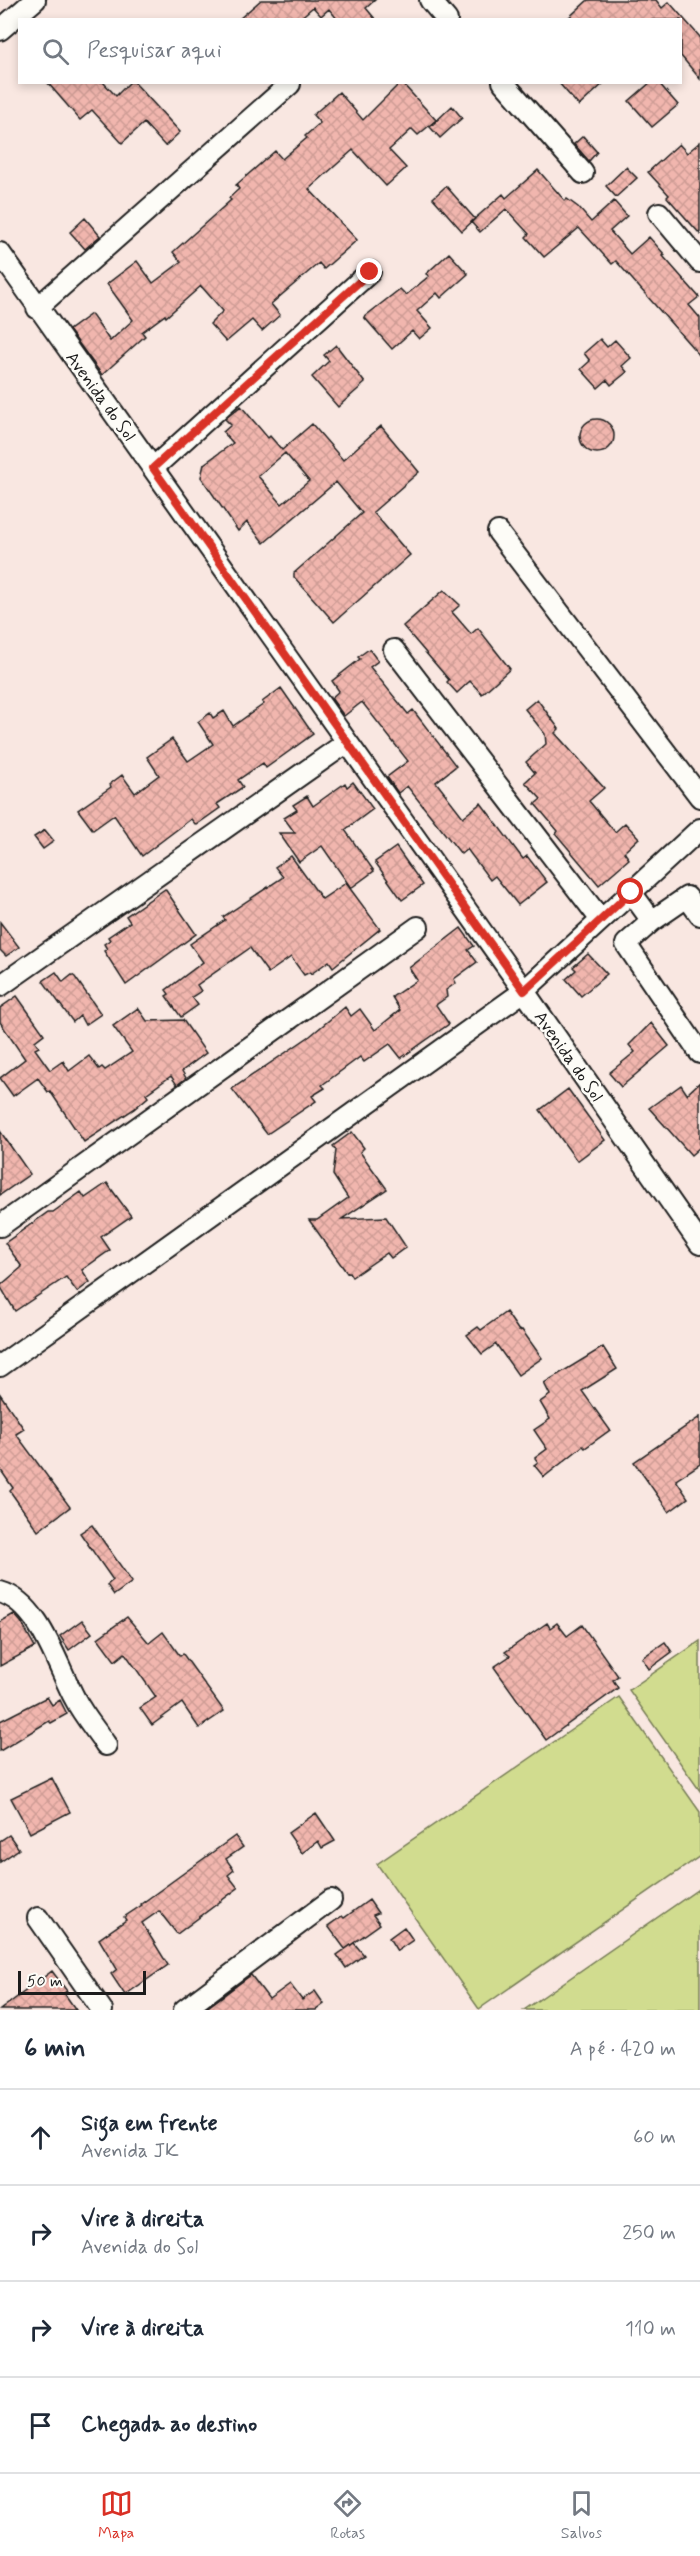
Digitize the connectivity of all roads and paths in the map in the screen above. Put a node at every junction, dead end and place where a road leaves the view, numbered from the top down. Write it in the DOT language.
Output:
graph roads {
  1 [pos="34,0"];
  2 [pos="430,0"];
  3 [pos="445,18"];
  4 [pos="0,30"];
  5 [pos="290,84"];
  6 [pos="505,84"];
  7 [pos="583,173"];
  8 [pos="659,213"];
  9 [pos="0,253"];
  10 [pos="700,262"];
  11 [pos="370,272"];
  12 [pos="36,308"];
  13 [pos="153,468"];
  14 [pos="498,532"];
  15 [pos="394,650"];
  16 [pos="346,743"];
  17 [pos="700,797"];
  18 [pos="700,829"];
  19 [pos="631,892"];
  20 [pos="700,915"];
  21 [pos="601,920"];
  22 [pos="652,921"];
  23 [pos="418,927"];
  24 [pos="0,986"];
  25 [pos="524,991"];
  26 [pos="700,1053"];
  27 [pos="0,1226"];
  28 [pos="700,1244"];
  29 [pos="0,1365"];
  30 [pos="0,1592"];
  31 [pos="106,1745"];
  32 [pos="331,1900"];
  33 [pos="38,1918"];
  34 [pos="102,2010"];
  35 [pos="184,2010"];
  1 -- 4 [label="street"];
  2 -- 3 [label="street"];
  5 -- 12 [label="street"];
  6 -- 7 [label="street"];
  8 -- 10 [label="street"];
  9 -- 12 [label="street, Avenida do Sol"];
  11 -- 13 [label="street"];
  12 -- 13 [label="street, Avenida do Sol"];
  13 -- 16 [label="street, Avenida do Sol"];
  14 -- 17 [label="street"];
  15 -- 21 [label="street"];
  16 -- 24 [label="street"];
  16 -- 25 [label="street, Avenida do Sol"];
  18 -- 19 [label="street"];
  19 -- 21 [label="street"];
  19 -- 22 [label="street"];
  20 -- 22 [label="street"];
  21 -- 25 [label="street"];
  22 -- 26 [label="street"];
  23 -- 27 [label="street"];
  25 -- 28 [label="street, Avenida do Sol"];
  25 -- 29 [label="street"];
  30 -- 31 [label="street"];
  32 -- 35 [label="street"];
  33 -- 34 [label="street"];
}
